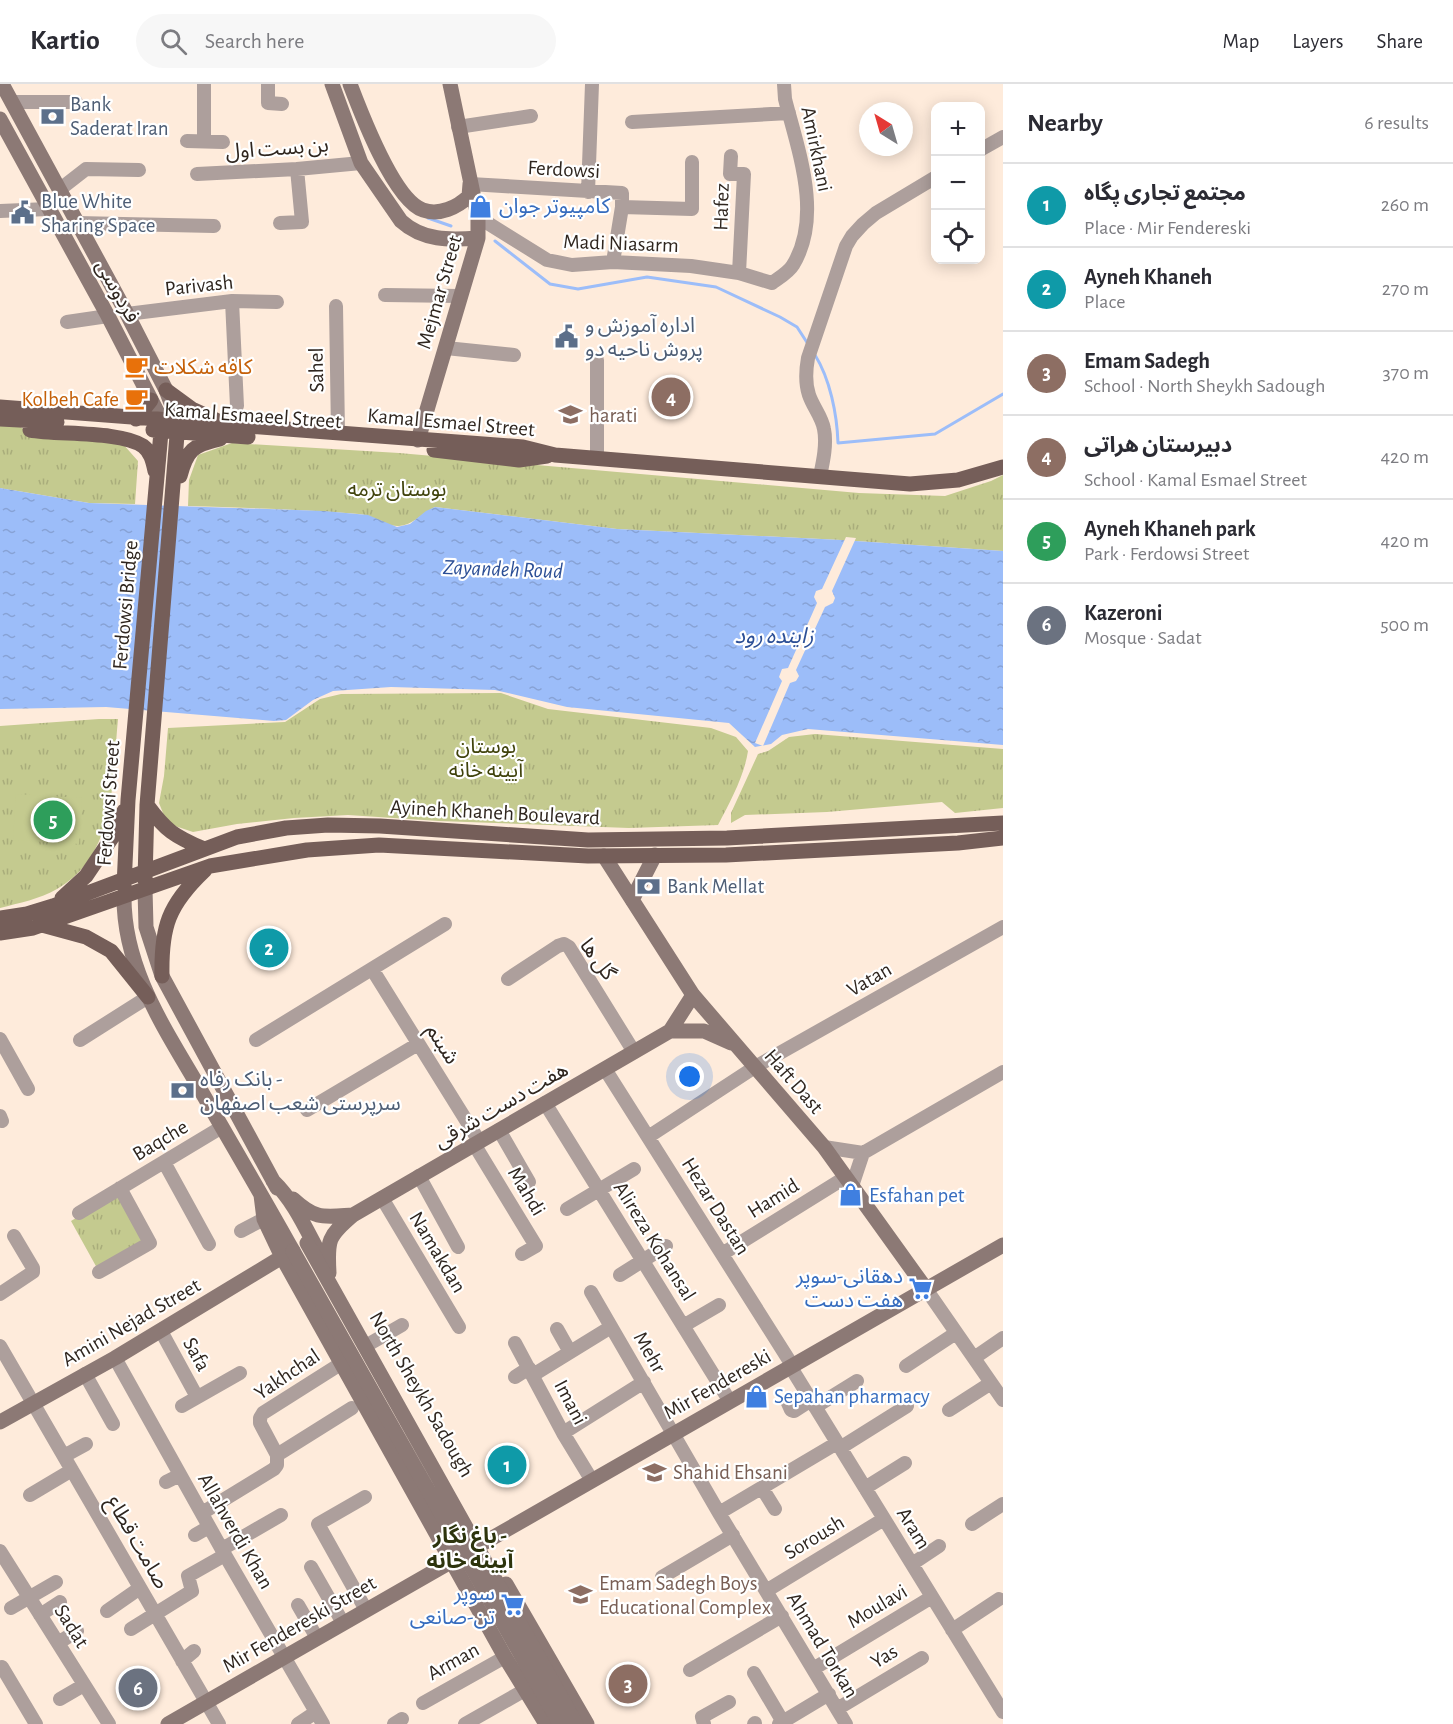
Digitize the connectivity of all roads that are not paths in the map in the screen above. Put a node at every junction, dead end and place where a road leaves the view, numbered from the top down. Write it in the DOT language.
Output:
graph roads {
  1 [pos="2,84"];
  2 [pos="204,84"];
  3 [pos="268,84"];
  4 [pos="332,84"];
  5 [pos="350,84"];
  6 [pos="450,84"];
  7 [pos="592,84"];
  8 [pos="775,84"];
  9 [pos="784,84"];
  10 [pos="12,102"];
  11 [pos="76,102"];
  12 [pos="282,104"];
  13 [pos="789,113"];
  14 [pos="531,116"];
  15 [pos="632,122"];
  16 [pos="2,125"];
  17 [pos="458,127"];
  18 [pos="1003,137"];
  19 [pos="188,141"];
  20 [pos="204,141"];
  21 [pos="223,142"];
  22 [pos="985,148"];
  23 [pos="731,156"];
  24 [pos="692,162"];
  25 [pos="361,163"];
  26 [pos="297,169"];
  27 [pos="139,170"];
  28 [pos="197,174"];
  29 [pos="931,180"];
  30 [pos="470,184"];
  31 [pos="588,192"];
  32 [pos="62,197"];
  33 [pos="622,207"];
  34 [pos="48,209"];
  35 [pos="0,211"];
  36 [pos="478,217"];
  37 [pos="77,223"];
  38 [pos="279,223"];
  39 [pos="214,226"];
  40 [pos="478,238"];
  41 [pos="613,262"];
  42 [pos="739,273"];
  43 [pos="772,283"];
  44 [pos="385,295"];
  45 [pos="460,296"];
  46 [pos="232,301"];
  47 [pos="277,302"];
  48 [pos="336,306"];
  49 [pos="127,314"];
  50 [pos="108,316"];
  51 [pos="67,322"];
  52 [pos="446,348"];
  53 [pos="514,356"];
  54 [pos="597,360"];
  55 [pos="166,390"];
  56 [pos="152,400"];
  57 [pos="237,406"];
  58 [pos="0,407"];
  59 [pos="0,419"];
  60 [pos="136,419"];
  61 [pos="18,420"];
  62 [pos="161,426"];
  63 [pos="178,426"];
  64 [pos="232,430"];
  65 [pos="338,433"];
  66 [pos="418,440"];
  67 [pos="555,454"];
  68 [pos="597,458"];
  69 [pos="1003,467"];
  70 [pos="820,476"];
  71 [pos="157,483"];
  72 [pos="173,489"];
  73 [pos="134,730"];
  74 [pos="153,731"];
  75 [pos="128,800"];
  76 [pos="147,805"];
  77 [pos="1003,823"];
  78 [pos="315,826"];
  79 [pos="1003,838"];
  80 [pos="204,849"];
  81 [pos="318,849"];
  82 [pos="655,855"];
  83 [pos="604,856"];
  84 [pos="210,866"];
  85 [pos="146,871"];
  86 [pos="124,878"];
  87 [pos="145,889"];
  88 [pos="124,896"];
  89 [pos="632,900"];
  90 [pos="53,906"];
  91 [pos="0,918"];
  92 [pos="445,924"];
  93 [pos="42,925"];
  94 [pos="1003,927"];
  95 [pos="0,933"];
  96 [pos="372,969"];
  97 [pos="162,976"];
  98 [pos="508,979"];
  99 [pos="693,995"];
  100 [pos="148,997"];
  101 [pos="670,1031"];
  102 [pos="0,1039"];
  103 [pos="80,1040"];
  104 [pos="256,1040"];
  105 [pos="418,1044"];
  106 [pos="735,1045"];
  107 [pos="634,1052"];
  108 [pos="755,1068"];
  109 [pos="605,1069"];
  110 [pos="1003,1072"];
  111 [pos="28,1089"];
  112 [pos="545,1103"];
  113 [pos="307,1110"];
  114 [pos="222,1127"];
  115 [pos="499,1130"];
  116 [pos="648,1137"];
  117 [pos="477,1143"];
  118 [pos="824,1147"];
  119 [pos="863,1153"];
  120 [pos="164,1162"];
  121 [pos="634,1169"];
  122 [pos="419,1176"];
  123 [pos="849,1181"];
  124 [pos="529,1182"];
  125 [pos="278,1185"];
  126 [pos="120,1188"];
  127 [pos="599,1190"];
  128 [pos="261,1195"];
  129 [pos="382,1198"];
  130 [pos="567,1209"];
  131 [pos="79,1213"];
  132 [pos="353,1215"];
  133 [pos="264,1219"];
  134 [pos="241,1232"];
  135 [pos="14,1236"];
  136 [pos="209,1244"];
  137 [pos="1003,1245"];
  138 [pos="666,1246"];
  139 [pos="458,1247"];
  140 [pos="288,1254"];
  141 [pos="522,1254"];
  142 [pos="722,1254"];
  143 [pos="643,1260"];
  144 [pos="99,1272"];
  145 [pos="329,1273"];
  146 [pos="620,1275"];
  147 [pos="926,1289"];
  148 [pos="591,1292"];
  149 [pos="0,1294"];
  150 [pos="719,1305"];
  151 [pos="402,1325"];
  152 [pos="683,1326"];
  153 [pos="459,1327"];
  154 [pos="611,1327"];
  155 [pos="557,1329"];
  156 [pos="160,1331"];
  157 [pos="956,1332"];
  158 [pos="1003,1338"];
  159 [pos="515,1343"];
  160 [pos="369,1344"];
  161 [pos="570,1352"];
  162 [pos="2,1356"];
  163 [pos="115,1358"];
  164 [pos="974,1358"];
  165 [pos="342,1363"];
  166 [pos="791,1366"];
  167 [pos="906,1366"];
  168 [pos="531,1371"];
  169 [pos="240,1373"];
  170 [pos="85,1374"];
  171 [pos="515,1377"];
  172 [pos="857,1381"];
  173 [pos="644,1382"];
  174 [pos="991,1383"];
  175 [pos="197,1397"];
  176 [pos="729,1400"];
  177 [pos="1003,1400"];
  178 [pos="787,1401"];
  179 [pos="33,1402"];
  180 [pos="813,1404"];
  181 [pos="182,1406"];
  182 [pos="908,1406"];
  183 [pos="352,1408"];
  184 [pos="949,1410"];
  185 [pos="0,1422"];
  186 [pos="113,1424"];
  187 [pos="563,1433"];
  188 [pos="674,1433"];
  189 [pos="86,1444"];
  190 [pos="839,1446"];
  191 [pos="277,1455"];
  192 [pos="64,1456"];
  193 [pos="905,1463"];
  194 [pos="72,1470"];
  195 [pos="180,1474"];
  196 [pos="591,1479"];
  197 [pos="166,1482"];
  198 [pos="762,1488"];
  199 [pos="865,1488"];
  200 [pos="30,1495"];
  201 [pos="365,1497"];
  202 [pos="1003,1504"];
  203 [pos="775,1509"];
  204 [pos="202,1513"];
  205 [pos="719,1513"];
  206 [pos="281,1515"];
  207 [pos="468,1518"];
  208 [pos="884,1519"];
  209 [pos="972,1524"];
  210 [pos="209,1527"];
  211 [pos="195,1535"];
  212 [pos="733,1535"];
  213 [pos="438,1536"];
  214 [pos="482,1542"];
  215 [pos="939,1546"];
  216 [pos="0,1551"];
  217 [pos="223,1552"];
  218 [pos="451,1560"];
  219 [pos="912,1564"];
  220 [pos="495,1565"];
  221 [pos="311,1567"];
  222 [pos="662,1577"];
  223 [pos="56,1582"];
  224 [pos="465,1584"];
  225 [pos="140,1588"];
  226 [pos="766,1591"];
  227 [pos="932,1597"];
  228 [pos="29,1598"];
  229 [pos="999,1599"];
  230 [pos="60,1602"];
  231 [pos="298,1605"];
  232 [pos="11,1608"];
  233 [pos="366,1610"];
  234 [pos="107,1611"];
  235 [pos="155,1614"];
  236 [pos="40,1615"];
  237 [pos="782,1616"];
  238 [pos="343,1623"];
  239 [pos="131,1629"];
  240 [pos="952,1630"];
  241 [pos="77,1631"];
  242 [pos="316,1638"];
  243 [pos="58,1643"];
  244 [pos="194,1651"];
  245 [pos="284,1656"];
  246 [pos="505,1656"];
  247 [pos="922,1658"];
  248 [pos="183,1661"];
  249 [pos="2,1666"];
  250 [pos="813,1669"];
  251 [pos="690,1670"];
  252 [pos="754,1673"];
  253 [pos="84,1685"];
  254 [pos="525,1690"];
  255 [pos="829,1694"];
  256 [pos="60,1700"];
  257 [pos="206,1702"];
  258 [pos="729,1702"];
  259 [pos="423,1703"];
  260 [pos="837,1708"];
  261 [pos="1003,1712"];
  262 [pos="320,1718"];
  263 [pos="781,1723"];
  264 [pos="36,1724"];
  265 [pos="109,1724"];
  266 [pos="168,1724"];
  267 [pos="219,1724"];
  268 [pos="298,1724"];
  269 [pos="465,1724"];
  270 [pos="546,1724"];
  271 [pos="560,1724"];
  272 [pos="576,1724"];
  273 [pos="587,1724"];
  274 [pos="704,1724"];
  275 [pos="846,1724"];
  1 -- 10 [label="street"];
  2 -- 20 [label="street"];
  3 -- 12 [label="street"];
  4 -- 25 [label="street"];
  5 -- 30 [label="street"];
  6 -- 17 [label="street, Mejmar Street"];
  7 -- 31 [label="street"];
  8 -- 9 [label="street"];
  9 -- 13 [label="street, Amirkhani"];
  10 -- 11 [label="street"];
  10 -- 32 [label="street"];
  13 -- 15 [label="street"];
  13 -- 43 [label="street, Amirkhani"];
  14 -- 17 [label="street"];
  16 -- 34 [label="street, فردوسی"];
  17 -- 30 [label="street, Mejmar Street"];
  18 -- 22 [label="street"];
  19 -- 20 [label="street"];
  20 -- 21 [label="street"];
  23 -- 42 [label="street, Hafez"];
  24 -- 33 [label="street"];
  25 -- 26 [label="street, بن بست اول"];
  25 -- 40 [label="street"];
  26 -- 28 [label="street, بن بست اول"];
  26 -- 38 [label="street"];
  27 -- 32 [label="street"];
  29 -- 70 [label="street"];
  30 -- 31 [label="street, Ferdowsi"];
  30 -- 36 [label="street, Mejmar Street"];
  31 -- 33 [label="street, Ferdowsi"];
  32 -- 34 [label="street"];
  32 -- 37 [label="street"];
  33 -- 41 [label="street"];
  34 -- 35 [label="street"];
  34 -- 50 [label="street, فردوسی"];
  36 -- 40 [label="street, Mejmar Street"];
  36 -- 41 [label="street, Madi Niasarm"];
  37 -- 39 [label="street"];
  37 -- 49 [label="street"];
  40 -- 45 [label="street, Mejmar Street"];
  41 -- 42 [label="street, Madi Niasarm"];
  42 -- 43 [label="street, Madi Niasarm"];
  44 -- 45 [label="street"];
  45 -- 52 [label="street, Mejmar Street"];
  46 -- 47 [label="street, Parivash"];
  46 -- 49 [label="street, Parivash"];
  46 -- 57 [label="street"];
  48 -- 65 [label="street, Sahel"];
  49 -- 55 [label="street"];
  50 -- 51 [label="street"];
  50 -- 56 [label="street, فردوسی"];
  52 -- 53 [label="street"];
  52 -- 66 [label="street, Mejmar Street"];
  54 -- 68 [label="street"];
  55 -- 63 [label="street"];
  55 -- 64 [label="main road"];
  56 -- 60 [label="main road"];
  56 -- 62 [label="street, فردوسی"];
  58 -- 60 [label="main road"];
  59 -- 61 [label="main road"];
  60 -- 62 [label="main road"];
  61 -- 62 [label="main road, Kamal Esmaeel Street"];
  61 -- 71 [label="main road"];
  62 -- 63 [label="main road, Kamal Esmaeel Street"];
  62 -- 71 [label="main road"];
  63 -- 64 [label="main road, Kamal Esmaeel Street"];
  63 -- 72 [label="main road"];
  64 -- 65 [label="main road, Kamal Esmael Street"];
  64 -- 67 [label="main road, Kamal Esmaeel Street"];
  64 -- 72 [label="main road"];
  65 -- 66 [label="main road, Kamal Esmael Street"];
  66 -- 67 [label="main road, Kamal Esmael Street"];
  67 -- 68 [label="main road, Kamal Esmael Street"];
  68 -- 70 [label="main road, Kamal Esmael Street"];
  69 -- 70 [label="main road, Kamal Esmael Street"];
  71 -- 73 [label="main road, Ferdowsi Bridge"];
  72 -- 74 [label="main road, Ferdowsi Bridge"];
  73 -- 75 [label="main road, Ferdowsi Street"];
  74 -- 76 [label="main road, Ferdowsi Street"];
  75 -- 86 [label="main road, Ferdowsi Street"];
  75 -- 90 [label="main road"];
  76 -- 80 [label="main road"];
  76 -- 85 [label="main road, Ferdowsi Street"];
  77 -- 78 [label="main road, Ayineh Khaneh Boulevard"];
  78 -- 80 [label="main road, Ayineh Khaneh Boulevard"];
  78 -- 81 [label="main road"];
  79 -- 82 [label="main road, Ayineh Khaneh Boulevard"];
  80 -- 85 [label="main road, Ayineh Khaneh Boulevard"];
  81 -- 83 [label="main road, Ayineh Khaneh Boulevard"];
  81 -- 84 [label="main road, Ayineh Khaneh Boulevard"];
  82 -- 83 [label="main road, Ayineh Khaneh Boulevard"];
  82 -- 89 [label="street"];
  83 -- 89 [label="street, Haft Dast"];
  84 -- 87 [label="main road, Ayineh Khaneh Boulevard"];
  84 -- 97 [label="main road"];
  85 -- 86 [label="main road, Ayineh Khaneh Boulevard"];
  85 -- 87 [label="main road, North Sheykh Sadough"];
  86 -- 88 [label="main road, North Sheykh Sadough"];
  86 -- 90 [label="main road, Ayineh Khaneh Boulevard"];
  87 -- 88 [label="main road, Ayineh Khaneh Boulevard"];
  87 -- 97 [label="street, North Sheykh Sadough"];
  88 -- 93 [label="main road, Ayineh Khaneh Boulevard"];
  88 -- 100 [label="street, North Sheykh Sadough"];
  89 -- 99 [label="street, Haft Dast"];
  90 -- 91 [label="main road, Ayineh Khaneh Boulevard"];
  92 -- 96 [label="street"];
  93 -- 95 [label="main road, Ayineh Khaneh Boulevard"];
  93 -- 100 [label="main road"];
  94 -- 108 [label="street, Vatan"];
  96 -- 104 [label="street"];
  96 -- 105 [label="street, شبنم"];
  97 -- 125 [label="street, North Sheykh Sadough"];
  98 -- 107 [label="street, گل ها"];
  99 -- 101 [label="street"];
  99 -- 106 [label="street, Haft Dast"];
  100 -- 103 [label="street"];
  100 -- 114 [label="street, North Sheykh Sadough"];
  101 -- 106 [label="street"];
  101 -- 107 [label="street, هفت دست شرقی"];
  102 -- 111 [label="street"];
  105 -- 113 [label="street"];
  105 -- 117 [label="street, شبنم"];
  106 -- 108 [label="street, Haft Dast"];
  107 -- 109 [label="street, هفت دست شرقی"];
  108 -- 116 [label="street, Vatan"];
  108 -- 118 [label="street, Haft Dast"];
  109 -- 112 [label="street, هفت دست شرقی"];
  109 -- 116 [label="street, Hezar Dastan"];
  110 -- 119 [label="street"];
  112 -- 115 [label="street, هفت دست شرقی"];
  112 -- 127 [label="street, Alireza Kohansal"];
  114 -- 120 [label="street, Baqche"];
  114 -- 128 [label="street, North Sheykh Sadough"];
  115 -- 117 [label="street, هفت دست شرقی"];
  115 -- 124 [label="street"];
  116 -- 142 [label="street, Hezar Dastan"];
  117 -- 122 [label="street, هفت دست شرقی"];
  117 -- 141 [label="street, Mahdi"];
  118 -- 119 [label="street"];
  118 -- 123 [label="street, Haft Dast"];
  119 -- 123 [label="street"];
  120 -- 126 [label="street, Baqche"];
  120 -- 136 [label="street"];
  121 -- 127 [label="street"];
  122 -- 129 [label="street, هفت دست شرقی"];
  122 -- 139 [label="street"];
  123 -- 142 [label="street, Hamid"];
  123 -- 147 [label="street, Haft Dast"];
  125 -- 132 [label="street"];
  125 -- 145 [label="street, North Sheykh Sadough"];
  125 -- 272 [label="street, North Sheykh Sadough, bridge"];
  126 -- 131 [label="street, Baqche"];
  126 -- 144 [label="street, Baqche"];
  127 -- 130 [label="street"];
  127 -- 143 [label="street, Alireza Kohansal"];
  128 -- 133 [label="street, North Sheykh Sadough"];
  128 -- 140 [label="street, North Sheykh Sadough"];
  129 -- 132 [label="street, هفت دست شرقی"];
  129 -- 153 [label="street, Namakdan"];
  132 -- 145 [label="street"];
  133 -- 134 [label="street"];
  133 -- 140 [label="street, North Sheykh Sadough"];
  135 -- 149 [label="street"];
  137 -- 147 [label="street, Mir Fendereski"];
  138 -- 143 [label="street"];
  140 -- 156 [label="street, Amini Nejad Street"];
  140 -- 165 [label="street, North Sheykh Sadough"];
  140 -- 271 [label="street, North Sheykh Sadough, bridge"];
  142 -- 166 [label="street, Hezar Dastan"];
  143 -- 146 [label="street"];
  143 -- 152 [label="street, Alireza Kohansal"];
  145 -- 160 [label="street, North Sheykh Sadough"];
  147 -- 157 [label="street"];
  147 -- 166 [label="street, Mir Fendereski"];
  148 -- 154 [label="street, Mehr"];
  150 -- 152 [label="street"];
  151 -- 160 [label="street"];
  152 -- 176 [label="street, Alireza Kohansal"];
  154 -- 161 [label="street"];
  154 -- 173 [label="street, Mehr"];
  155 -- 161 [label="street"];
  156 -- 163 [label="street, Amini Nejad Street"];
  156 -- 175 [label="street, Safa"];
  157 -- 164 [label="street"];
  157 -- 167 [label="street"];
  158 -- 164 [label="street"];
  159 -- 168 [label="street, Imani"];
  160 -- 207 [label="street, North Sheykh Sadough"];
  161 -- 168 [label="street"];
  162 -- 179 [label="street, صامت قطاع"];
  163 -- 170 [label="street, Amini Nejad Street"];
  163 -- 195 [label="street, Allahverdi Khan"];
  164 -- 174 [label="street"];
  165 -- 191 [label="street, Yakhchal"];
  165 -- 213 [label="street, North Sheykh Sadough"];
  166 -- 176 [label="street, Mir Fendereski"];
  166 -- 180 [label="street, Aram"];
  168 -- 171 [label="street"];
  168 -- 187 [label="street, Imani"];
  169 -- 175 [label="street, Safa"];
  170 -- 179 [label="street, Amini Nejad Street"];
  170 -- 186 [label="street"];
  172 -- 180 [label="street"];
  173 -- 187 [label="street"];
  173 -- 188 [label="street, Mehr"];
  174 -- 177 [label="street"];
  174 -- 184 [label="street"];
  175 -- 181 [label="street, Safa"];
  176 -- 188 [label="street, Mir Fendereski"];
  178 -- 180 [label="street"];
  179 -- 185 [label="street, Amini Nejad Street"];
  179 -- 192 [label="street, صامت قطاع"];
  180 -- 190 [label="street, Aram"];
  182 -- 190 [label="street"];
  183 -- 191 [label="street"];
  187 -- 196 [label="street, Imani"];
  188 -- 196 [label="street, Mir Fendereski"];
  188 -- 205 [label="street, Ahmad Torkan"];
  189 -- 192 [label="street"];
  190 -- 198 [label="street"];
  190 -- 199 [label="street, Aram"];
  191 -- 204 [label="street"];
  192 -- 194 [label="street, صامت قطاع"];
  193 -- 199 [label="street"];
  194 -- 200 [label="street"];
  194 -- 225 [label="street, صامت قطاع"];
  195 -- 197 [label="street"];
  195 -- 204 [label="street, Allahverdi Khan"];
  196 -- 214 [label="street, Mir Fendereski"];
  198 -- 203 [label="street"];
  198 -- 205 [label="street"];
  199 -- 208 [label="street, Aram"];
  201 -- 233 [label="street"];
  202 -- 209 [label="street"];
  204 -- 210 [label="street, Allahverdi Khan"];
  205 -- 212 [label="street, Ahmad Torkan"];
  206 -- 217 [label="street"];
  207 -- 213 [label="street"];
  207 -- 214 [label="street, North Sheykh Sadough"];
  208 -- 219 [label="street, Aram"];
  208 -- 226 [label="street, Soroush"];
  210 -- 211 [label="street"];
  210 -- 217 [label="street, Allahverdi Khan"];
  212 -- 222 [label="street"];
  212 -- 226 [label="street, Ahmad Torkan"];
  213 -- 218 [label="street, North Sheykh Sadough"];
  214 -- 218 [label="street, Mir Fendereski"];
  214 -- 220 [label="street, North Sheykh Sadough"];
  215 -- 219 [label="street"];
  216 -- 228 [label="street, Sadat"];
  217 -- 235 [label="street"];
  217 -- 245 [label="street, Allahverdi Khan"];
  218 -- 224 [label="street, North Sheykh Sadough"];
  218 -- 233 [label="street, Mir Fendereski Street"];
  219 -- 227 [label="street, Aram"];
  220 -- 224 [label="street"];
  220 -- 273 [label="street, North Sheykh Sadough"];
  221 -- 238 [label="street"];
  223 -- 228 [label="street"];
  224 -- 246 [label="street, North Sheykh Sadough"];
  225 -- 234 [label="street"];
  225 -- 235 [label="street, صامت قطاع"];
  226 -- 237 [label="street, Ahmad Torkan"];
  227 -- 240 [label="street, Aram"];
  227 -- 250 [label="street, Moulavi"];
  228 -- 232 [label="street"];
  228 -- 236 [label="street, Sadat"];
  229 -- 240 [label="street"];
  230 -- 236 [label="street"];
  231 -- 242 [label="street"];
  233 -- 238 [label="street, Mir Fendereski Street"];
  235 -- 239 [label="street"];
  235 -- 248 [label="street, صامت قطاع"];
  236 -- 243 [label="street, Sadat"];
  237 -- 250 [label="street, Ahmad Torkan"];
  237 -- 251 [label="street"];
  238 -- 242 [label="street, Mir Fendereski Street"];
  240 -- 261 [label="street, Aram"];
  241 -- 243 [label="street"];
  242 -- 245 [label="street, Mir Fendereski Street"];
  243 -- 253 [label="street, Sadat"];
  244 -- 248 [label="street"];
  245 -- 257 [label="street, Mir Fendereski Street"];
  245 -- 262 [label="street, Allahverdi Khan"];
  246 -- 254 [label="street, North Sheykh Sadough"];
  246 -- 259 [label="street, Arman"];
  247 -- 260 [label="street, Yas"];
  248 -- 257 [label="street, صامت قطاع"];
  249 -- 264 [label="street"];
  250 -- 255 [label="street, Ahmad Torkan"];
  252 -- 263 [label="street"];
  253 -- 256 [label="street"];
  253 -- 265 [label="street, Sadat"];
  254 -- 269 [label="street"];
  254 -- 270 [label="street, North Sheykh Sadough"];
  255 -- 260 [label="street, Ahmad Torkan"];
  255 -- 263 [label="street"];
  257 -- 266 [label="street, Mir Fendereski Street"];
  257 -- 267 [label="street, صامت قطاع"];
  258 -- 274 [label="street"];
  260 -- 275 [label="street, Ahmad Torkan"];
  262 -- 268 [label="street"];
}
